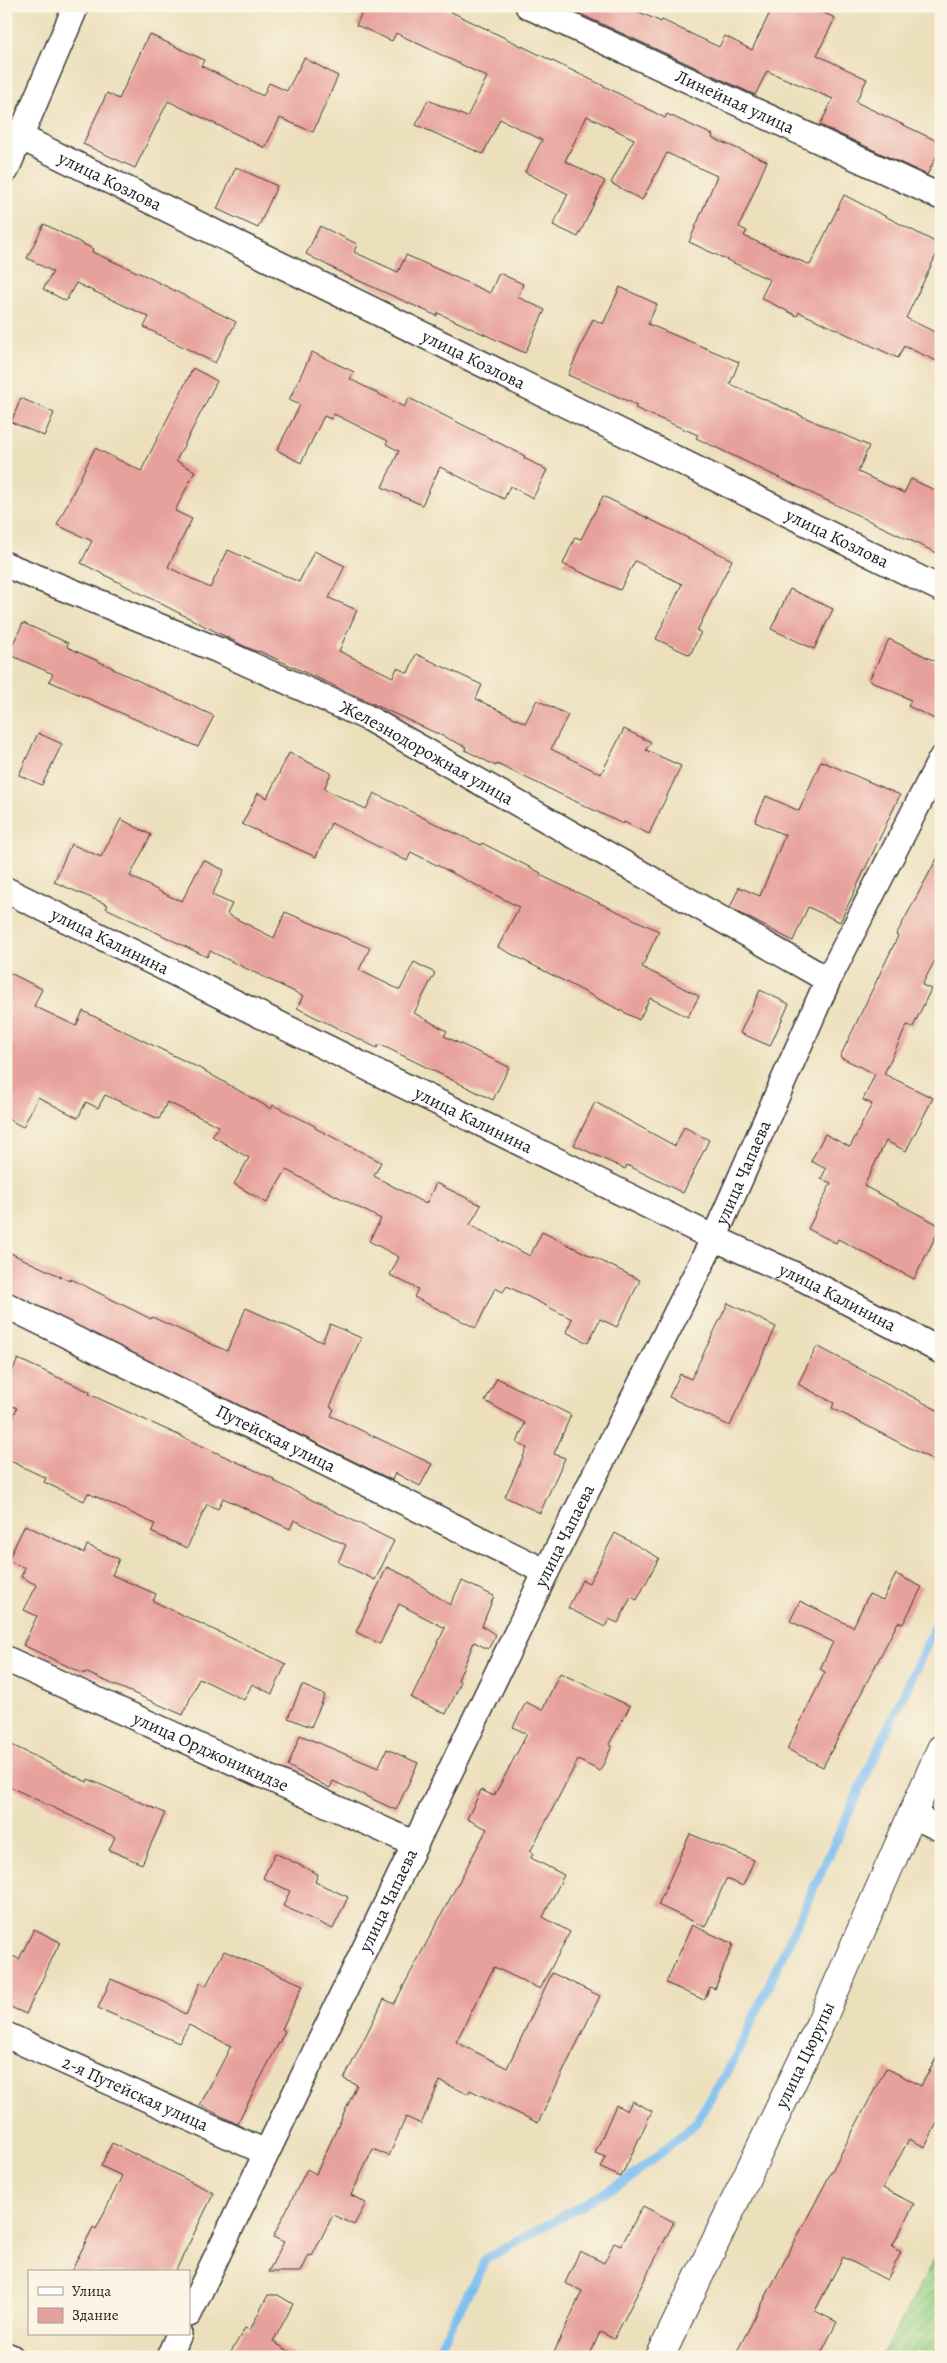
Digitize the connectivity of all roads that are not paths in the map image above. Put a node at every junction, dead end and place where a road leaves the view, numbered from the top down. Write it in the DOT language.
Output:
graph roads {
  1 [pos="76,6"];
  2 [pos="528,6"];
  3 [pos="14,134"];
  4 [pos="6,170"];
  5 [pos="941,197"];
  6 [pos="6,566"];
  7 [pos="941,589"];
  8 [pos="941,760"];
  9 [pos="6,890"];
  10 [pos="828,980"];
  11 [pos="714,1238"];
  12 [pos="6,1305"];
  13 [pos="941,1351"];
  14 [pos="546,1572"];
  15 [pos="6,1659"];
  16 [pos="941,1748"];
  17 [pos="912,1815"];
  18 [pos="941,1829"];
  19 [pos="415,1844"];
  20 [pos="6,2035"];
  21 [pos="265,2152"];
  22 [pos="190,2312"];
  23 [pos="178,2336"];
  24 [pos="6,2355"];
  25 [pos="11,2357"];
  26 [pos="169,2357"];
  27 [pos="660,2357"];
  1 -- 3 [label="street"];
  2 -- 5 [label="street, Линейная улица"];
  3 -- 4 [label="street"];
  3 -- 7 [label="street, улица Козлова"];
  6 -- 10 [label="street, Железнодорожная улица"];
  8 -- 10 [label="street, улица Чапаева"];
  9 -- 11 [label="street, улица Калинина"];
  10 -- 11 [label="street, улица Чапаева"];
  11 -- 13 [label="street, улица Калинина"];
  11 -- 14 [label="street, улица Чапаева"];
  12 -- 14 [label="street, Путейская улица"];
  14 -- 19 [label="street, улица Чапаева"];
  15 -- 19 [label="street, улица Орджоникидзе"];
  16 -- 17 [label="street, улица Цюрупы"];
  17 -- 18 [label="street"];
  17 -- 27 [label="street, улица Цюрупы"];
  19 -- 21 [label="street, улица Чапаева"];
  20 -- 21 [label="street, 2-я Путейская улица"];
  21 -- 22 [label="street, улица Чапаева"];
  23 -- 26 [label="street"];
  24 -- 25 [label="street"];
}
